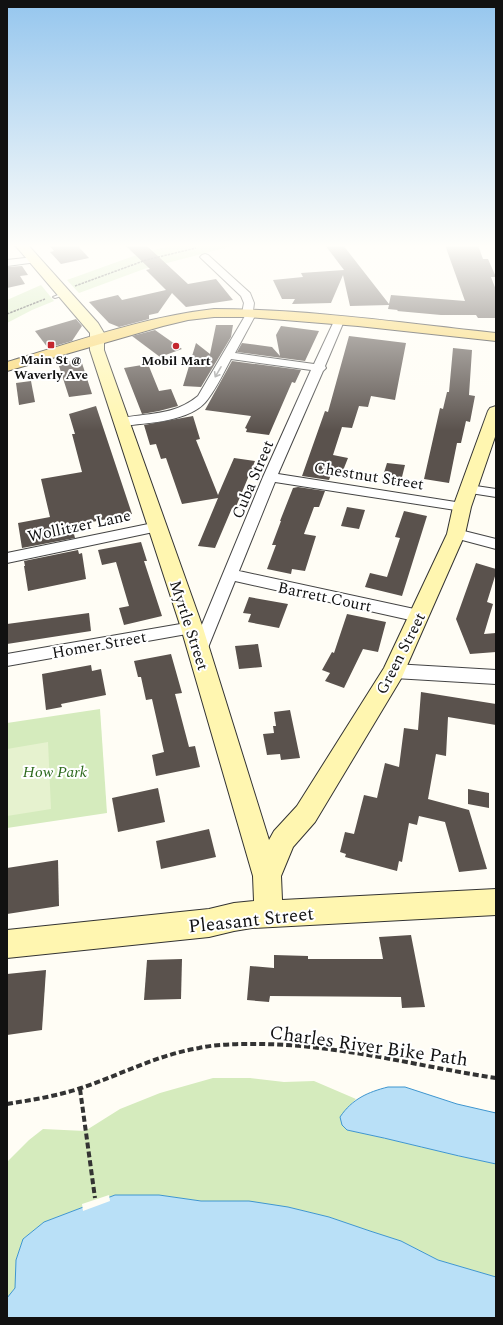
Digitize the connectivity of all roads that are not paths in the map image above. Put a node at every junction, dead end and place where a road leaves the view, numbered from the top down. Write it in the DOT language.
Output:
graph roads {
  1 [pos="76,307"];
  2 [pos="249,307"];
  3 [pos="249,314"];
  4 [pos="339,321"];
  5 [pos="496,338"];
  6 [pos="97,341"];
  7 [pos="228,355"];
  8 [pos="7,367"];
  9 [pos="320,368"];
  10 [pos="496,411"];
  11 [pos="122,422"];
  12 [pos="270,477"];
  13 [pos="496,493"];
  14 [pos="466,498"];
  15 [pos="158,527"];
  16 [pos="456,534"];
  17 [pos="496,544"];
  18 [pos="7,558"];
  19 [pos="231,575"];
  20 [pos="419,616"];
  21 [pos="192,628"];
  22 [pos="199,651"];
  23 [pos="7,660"];
  24 [pos="394,671"];
  25 [pos="496,676"];
  26 [pos="267,876"];
  27 [pos="496,902"];
  28 [pos="269,914"];
  29 [pos="7,944"];
  1 -- 6 [label="street, Myrtle Street"];
  2 -- 3 [label="street"];
  3 -- 4 [label="main road"];
  3 -- 6 [label="main road"];
  3 -- 7 [label="street"];
  4 -- 5 [label="main road"];
  4 -- 9 [label="street, Cuba Street"];
  6 -- 8 [label="main road"];
  6 -- 11 [label="street, Myrtle Street"];
  7 -- 9 [label="street"];
  7 -- 11 [label="street, one-way"];
  9 -- 12 [label="street, Cuba Street"];
  10 -- 14 [label="street, Green Street"];
  11 -- 15 [label="street, Myrtle Street"];
  12 -- 14 [label="street, Chestnut Street"];
  12 -- 19 [label="street, Cuba Street"];
  13 -- 14 [label="street, Chestnut Street"];
  14 -- 16 [label="street, Green Street"];
  15 -- 18 [label="street, Wollitzer Lane"];
  15 -- 21 [label="street, Myrtle Street"];
  16 -- 17 [label="street"];
  16 -- 20 [label="street, Green Street"];
  19 -- 20 [label="street, Barrett Court"];
  19 -- 22 [label="street, Cuba Street"];
  20 -- 24 [label="street, Green Street"];
  21 -- 22 [label="street, Myrtle Street"];
  21 -- 23 [label="street, Homer Street"];
  22 -- 26 [label="street, Myrtle Street"];
  24 -- 25 [label="street"];
  24 -- 26 [label="street, Green Street"];
  26 -- 28 [label="street, Myrtle Street"];
  27 -- 28 [label="street, Pleasant Street"];
  28 -- 29 [label="street, Pleasant Street"];
}
